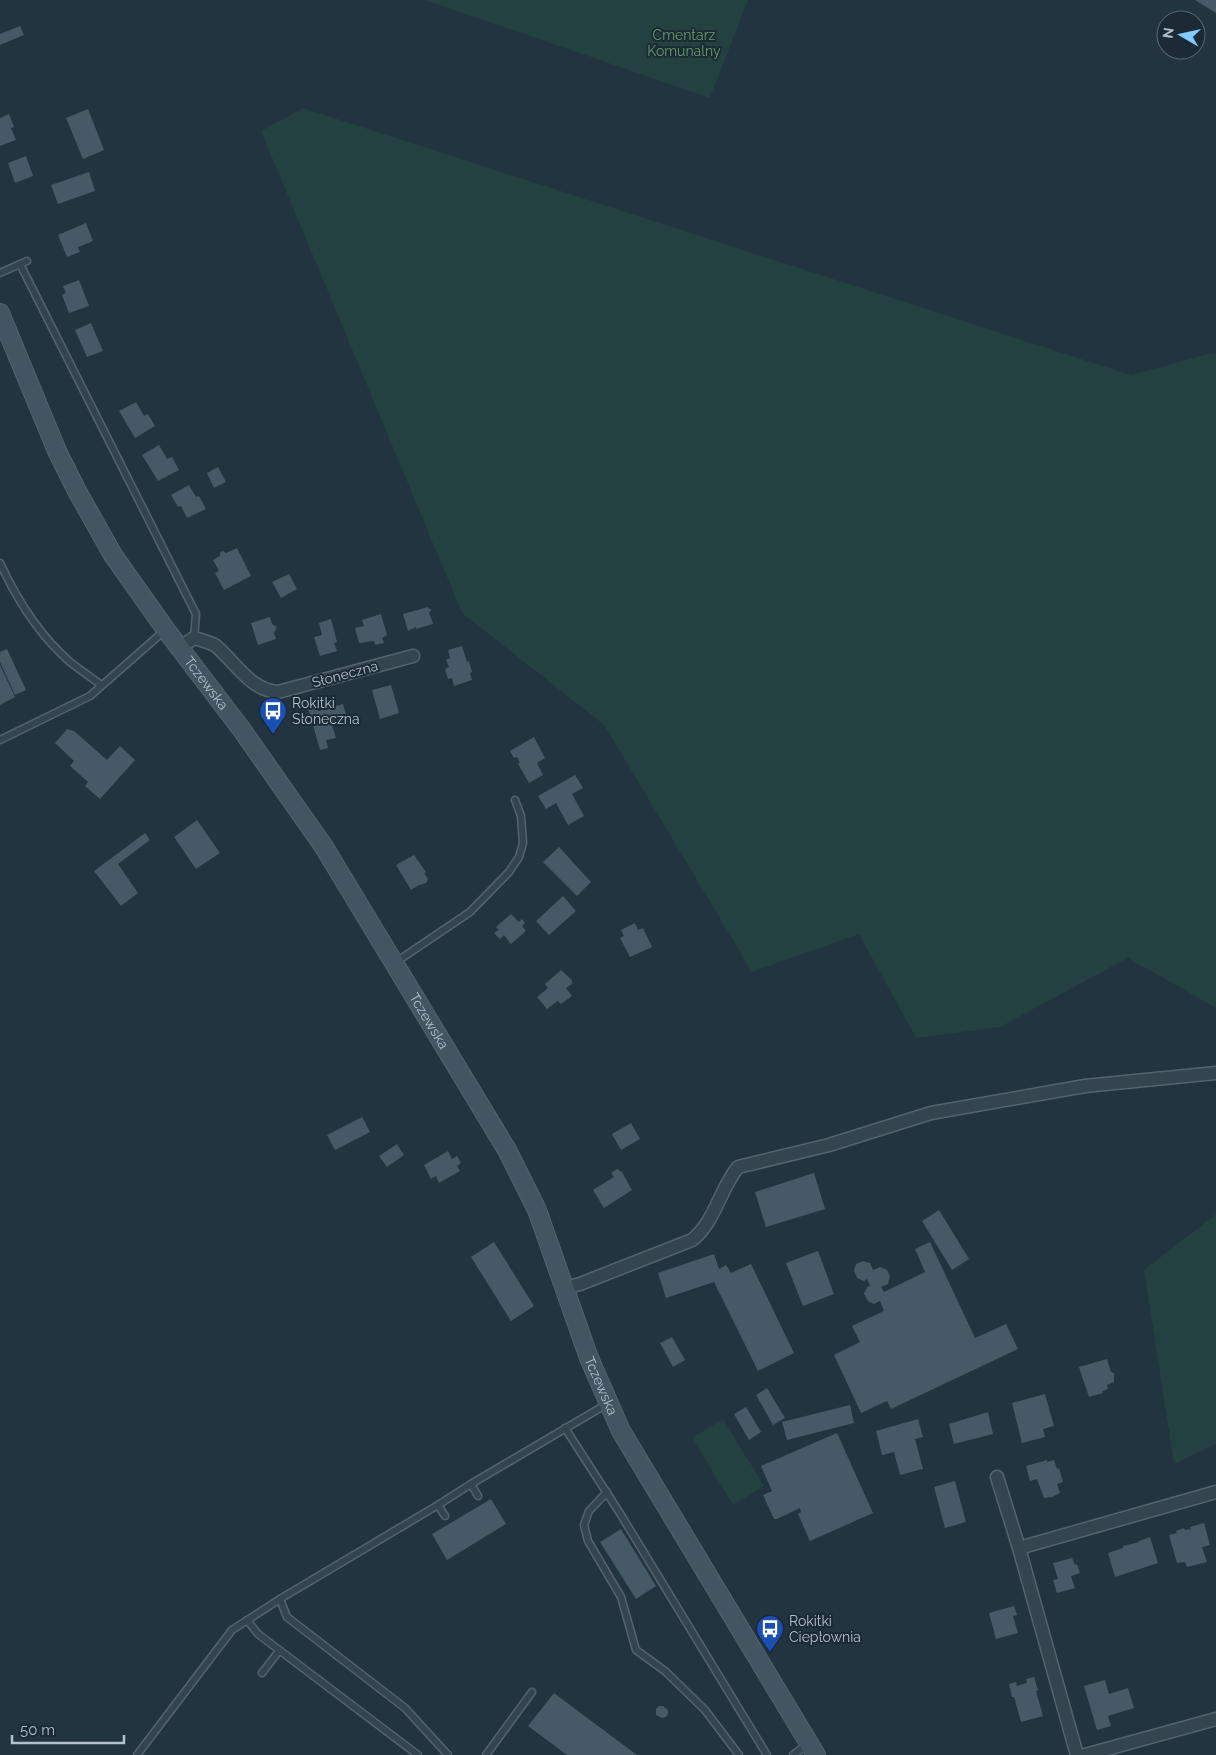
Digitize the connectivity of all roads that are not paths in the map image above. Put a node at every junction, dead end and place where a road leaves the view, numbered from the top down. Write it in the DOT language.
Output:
graph roads {
  1 [pos="0,273"];
  2 [pos="0,313"];
  3 [pos="0,563"];
  4 [pos="166,630"];
  5 [pos="194,638"];
  6 [pos="179,648"];
  7 [pos="413,656"];
  8 [pos="101,685"];
  9 [pos="0,740"];
  10 [pos="515,800"];
  11 [pos="395,963"];
  12 [pos="1216,1073"];
  13 [pos="564,1288"];
  14 [pos="608,1404"];
  15 [pos="565,1428"];
  16 [pos="997,1477"];
  17 [pos="471,1484"];
  18 [pos="607,1492"];
  19 [pos="1216,1492"];
  20 [pos="478,1496"];
  21 [pos="438,1505"];
  22 [pos="445,1516"];
  23 [pos="1019,1548"];
  24 [pos="280,1599"];
  25 [pos="247,1620"];
  26 [pos="279,1651"];
  27 [pos="262,1673"];
  28 [pos="532,1692"];
  29 [pos="1216,1719"];
  30 [pos="812,1749"];
  31 [pos="137,1755"];
  32 [pos="418,1755"];
  33 [pos="448,1755"];
  34 [pos="486,1755"];
  35 [pos="739,1755"];
  36 [pos="766,1755"];
  37 [pos="793,1755"];
  38 [pos="1077,1755"];
  39 [pos="1085,1755"];
  1 -- 5 [label="lane"];
  2 -- 4 [label="street, Tczewska"];
  3 -- 8 [label="lane"];
  4 -- 6 [label="street, Tczewska"];
  4 -- 8 [label="lane"];
  5 -- 6 [label="street"];
  5 -- 7 [label="street, Słoneczna"];
  6 -- 11 [label="street, Tczewska"];
  8 -- 9 [label="lane"];
  10 -- 11 [label="lane"];
  11 -- 13 [label="street, Tczewska"];
  12 -- 13 [label="street"];
  13 -- 14 [label="street, Tczewska"];
  14 -- 15 [label="lane"];
  14 -- 30 [label="street, Tczewska"];
  15 -- 17 [label="lane"];
  15 -- 18 [label="lane"];
  16 -- 23 [label="street"];
  17 -- 20 [label="lane"];
  17 -- 21 [label="lane"];
  18 -- 35 [label="lane"];
  18 -- 36 [label="lane"];
  19 -- 23 [label="street"];
  21 -- 22 [label="lane"];
  21 -- 24 [label="lane"];
  23 -- 38 [label="street"];
  24 -- 25 [label="lane"];
  24 -- 33 [label="lane"];
  25 -- 26 [label="lane"];
  25 -- 31 [label="lane"];
  26 -- 27 [label="lane"];
  26 -- 32 [label="lane"];
  28 -- 34 [label="lane"];
  29 -- 39 [label="street"];
  30 -- 37 [label="lane"];
}
